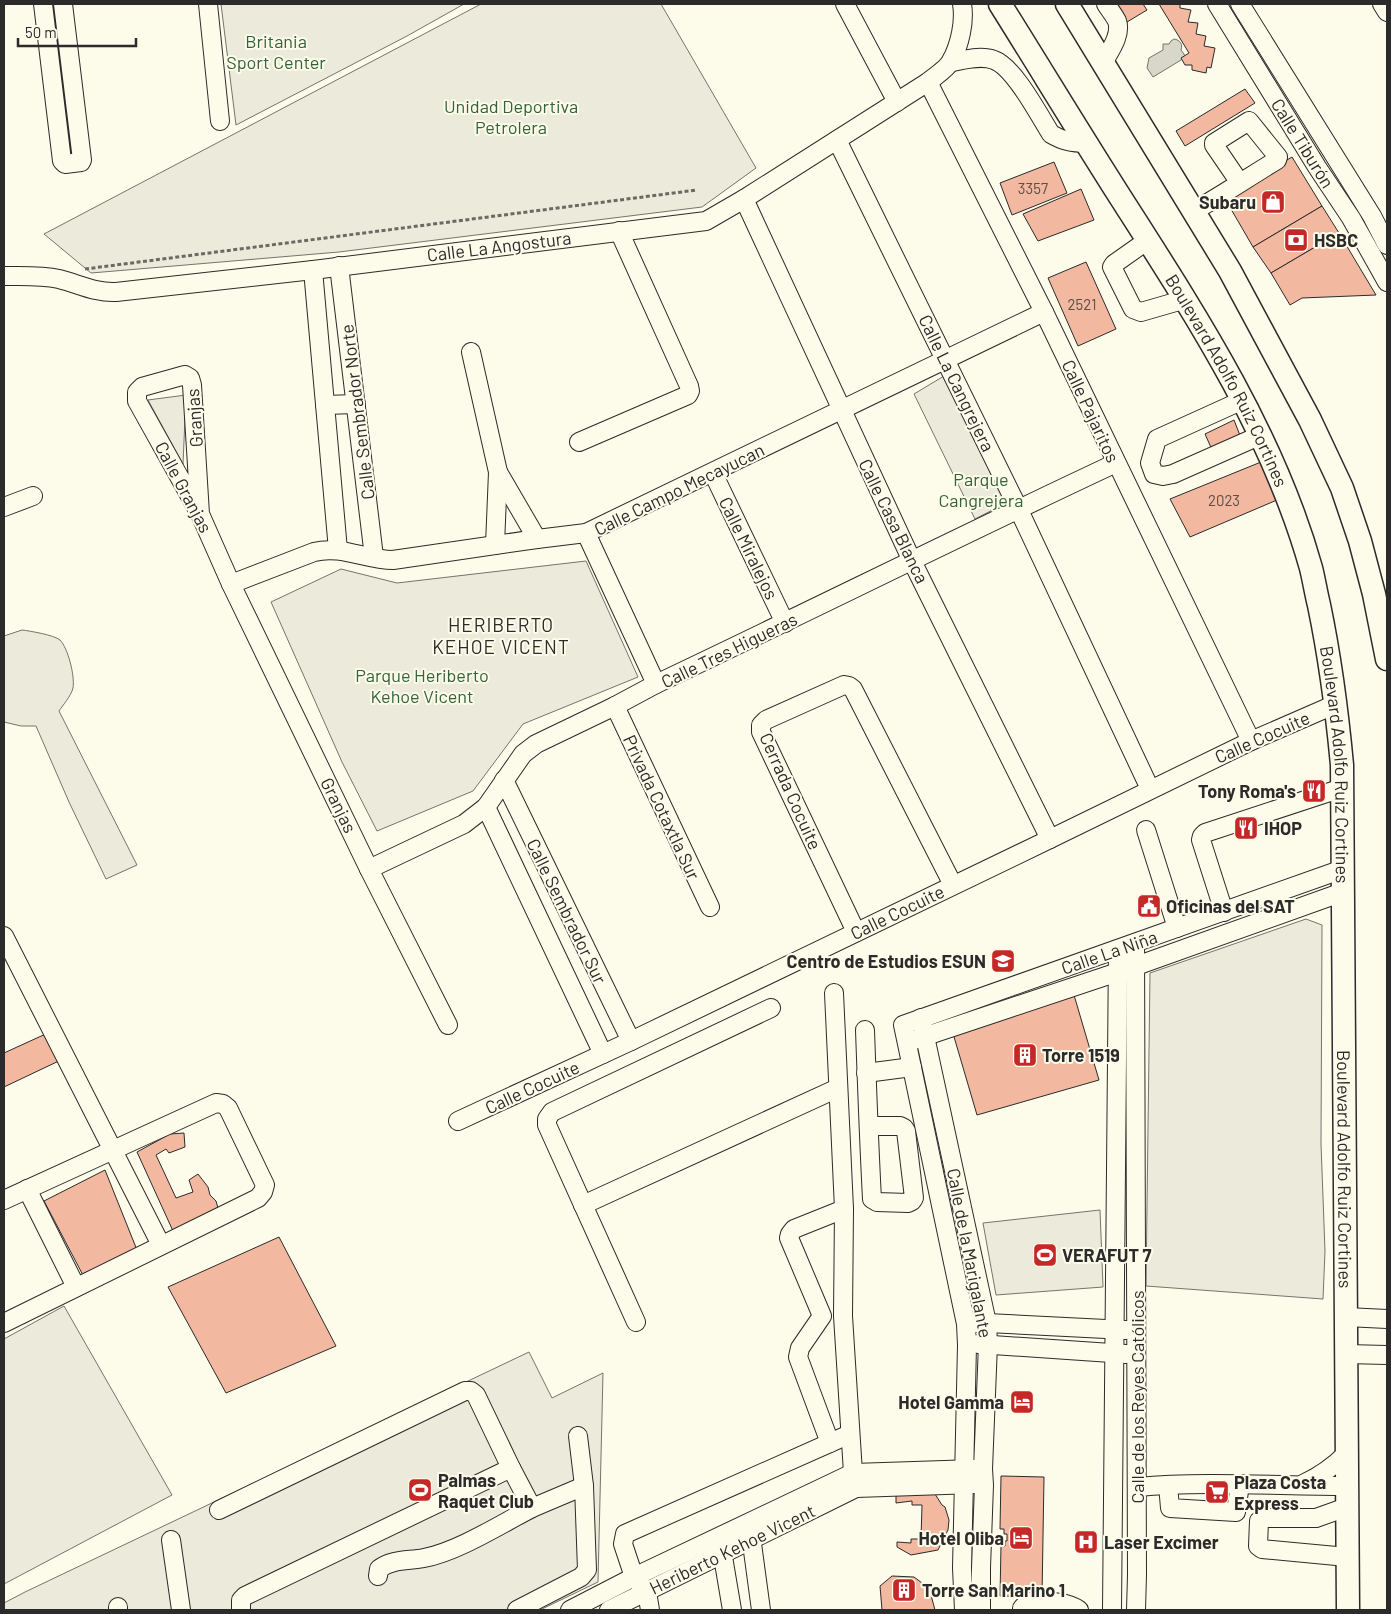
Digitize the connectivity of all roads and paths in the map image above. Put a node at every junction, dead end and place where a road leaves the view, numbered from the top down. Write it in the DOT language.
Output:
graph roads {
  1 [pos="43,4"];
  2 [pos="63,4"];
  3 [pos="208,4"];
  4 [pos="845,4"];
  5 [pos="962,4"];
  6 [pos="1000,4"];
  7 [pos="1066,4"];
  8 [pos="1106,4"];
  9 [pos="1217,4"];
  10 [pos="1240,4"];
  11 [pos="1382,4"];
  12 [pos="1387,12"];
  13 [pos="951,62"];
  14 [pos="1103,63"];
  15 [pos="928,82"];
  16 [pos="897,102"];
  17 [pos="220,121"];
  18 [pos="837,140"];
  19 [pos="1086,143"];
  20 [pos="1240,183"];
  21 [pos="697,190"];
  22 [pos="744,199"];
  23 [pos="1194,211"];
  24 [pos="620,231"];
  25 [pos="1148,240"];
  26 [pos="1387,245"];
  27 [pos="339,266"];
  28 [pos="84,269"];
  29 [pos="313,270"];
  30 [pos="4,276"];
  31 [pos="1387,282"];
  32 [pos="1186,299"];
  33 [pos="1044,312"];
  34 [pos="471,352"];
  35 [pos="946,360"];
  36 [pos="137,392"];
  37 [pos="1243,400"];
  38 [pos="356,404"];
  39 [pos="325,405"];
  40 [pos="841,411"];
  41 [pos="1260,436"];
  42 [pos="579,442"];
  43 [pos="1116,463"];
  44 [pos="498,472"];
  45 [pos="713,473"];
  46 [pos="33,496"];
  47 [pos="4,507"];
  48 [pos="1018,508"];
  49 [pos="200,514"];
  50 [pos="586,534"];
  51 [pos="537,539"];
  52 [pos="495,546"];
  53 [pos="338,550"];
  54 [pos="374,558"];
  55 [pos="912,561"];
  56 [pos="231,584"];
  57 [pos="785,623"];
  58 [pos="1387,659"];
  59 [pos="656,684"];
  60 [pos="1336,704"];
  61 [pos="615,706"];
  62 [pos="1251,741"];
  63 [pos="504,780"];
  64 [pos="1342,788"];
  65 [pos="1150,789"];
  66 [pos="486,807"];
  67 [pos="1146,830"];
  68 [pos="1050,839"];
  69 [pos="369,869"];
  70 [pos="1343,869"];
  71 [pos="953,885"];
  72 [pos="1343,892"];
  73 [pos="710,907"];
  74 [pos="1224,912"];
  75 [pos="1176,928"];
  76 [pos="856,932"];
  77 [pos="4,936"];
  78 [pos="1135,943"];
  79 [pos="1118,949"];
  80 [pos="1136,966"];
  81 [pos="1116,971"];
  82 [pos="834,993"];
  83 [pos="771,1008"];
  84 [pos="921,1018"];
  85 [pos="448,1025"];
  86 [pos="904,1025"];
  87 [pos="865,1030"];
  88 [pos="925,1036"];
  89 [pos="631,1041"];
  90 [pos="907,1043"];
  91 [pos="603,1054"];
  92 [pos="912,1068"];
  93 [pos="866,1073"];
  94 [pos="838,1088"];
  95 [pos="458,1121"];
  96 [pos="869,1126"];
  97 [pos="112,1152"];
  98 [pos="27,1189"];
  99 [pos="4,1200"];
  100 [pos="584,1205"];
  101 [pos="844,1209"];
  102 [pos="161,1245"];
  103 [pos="76,1287"];
  104 [pos="822,1316"];
  105 [pos="843,1316"];
  106 [pos="1346,1317"];
  107 [pos="1387,1319"];
  108 [pos="636,1322"];
  109 [pos="4,1323"];
  110 [pos="987,1323"];
  111 [pos="966,1324"];
  112 [pos="1116,1329"];
  113 [pos="1136,1330"];
  114 [pos="988,1344"];
  115 [pos="967,1345"];
  116 [pos="1115,1353"];
  117 [pos="1346,1354"];
  118 [pos="1136,1355"];
  119 [pos="1387,1355"];
  120 [pos="850,1434"];
  121 [pos="578,1436"];
  122 [pos="830,1443"];
  123 [pos="1346,1454"];
  124 [pos="511,1468"];
  125 [pos="964,1477"];
  126 [pos="983,1477"];
  127 [pos="854,1481"];
  128 [pos="1168,1484"];
  129 [pos="1240,1484"];
  130 [pos="584,1486"];
  131 [pos="1301,1486"];
  132 [pos="1137,1487"];
  133 [pos="1347,1496"];
  134 [pos="532,1508"];
  135 [pos="219,1510"];
  136 [pos="750,1531"];
  137 [pos="171,1540"];
  138 [pos="721,1546"];
  139 [pos="1347,1557"];
  140 [pos="962,1568"];
  141 [pos="980,1568"];
  142 [pos="378,1576"];
  143 [pos="634,1578"];
  144 [pos="647,1592"];
  145 [pos="611,1605"];
  146 [pos="1049,1606"];
  147 [pos="181,1610"];
  148 [pos="241,1610"];
  149 [pos="517,1610"];
  150 [pos="570,1610"];
  151 [pos="650,1610"];
  152 [pos="732,1610"];
  153 [pos="761,1610"];
  154 [pos="964,1610"];
  155 [pos="981,1610"];
  156 [pos="1022,1610"];
  157 [pos="1078,1610"];
  158 [pos="1112,1610"];
  159 [pos="1136,1610"];
  160 [pos="1348,1610"];
  1 -- 2 [label="street"];
  3 -- 17 [label="street"];
  4 -- 16 [label="street"];
  5 -- 13 [label="street"];
  6 -- 19 [label="main road, Boulevard Adolfo Ruiz Cortines"];
  7 -- 14 [label="main road"];
  8 -- 14 [label="street"];
  9 -- 31 [label="street, Calle Tiburón"];
  10 -- 26 [label="street, Calle Tiburón"];
  11 -- 12 [label="street"];
  13 -- 15 [label="street, Calle La Angostura"];
  13 -- 19 [label="street"];
  14 -- 23 [label="main road"];
  15 -- 16 [label="street, Calle La Angostura"];
  15 -- 33 [label="street, Calle Pajaritos"];
  16 -- 18 [label="street, Calle La Angostura"];
  18 -- 22 [label="street, Calle La Angostura"];
  18 -- 35 [label="street, Calle La Cangrejera"];
  19 -- 25 [label="main road, Boulevard Adolfo Ruiz Cortines"];
  20 -- 23 [label="street"];
  21 -- 28 [label="path"];
  22 -- 24 [label="street, Calle La Angostura"];
  22 -- 40 [label="street, Calle Casa Blanca"];
  23 -- 58 [label="main road"];
  24 -- 27 [label="street, Calle La Angostura"];
  24 -- 42 [label="street"];
  25 -- 32 [label="main road, Boulevard Adolfo Ruiz Cortines"];
  25 -- 32 [label="street"];
  27 -- 29 [label="street, Calle La Angostura"];
  27 -- 38 [label="street, Calle Sembrador Norte"];
  29 -- 30 [label="street, Calle La Angostura"];
  29 -- 39 [label="street, Calle Sembrador Norte"];
  32 -- 37 [label="main road, Boulevard Adolfo Ruiz Cortines"];
  33 -- 35 [label="street, Calle Campo Mecayucan"];
  33 -- 43 [label="street, Calle Pajaritos"];
  34 -- 44 [label="street"];
  35 -- 40 [label="street, Calle Campo Mecayucan"];
  35 -- 48 [label="street, Calle La Cangrejera"];
  36 -- 49 [label="street, Calle Granjas"];
  36 -- 49 [label="street, Granjas"];
  37 -- 41 [label="main road, Boulevard Adolfo Ruiz Cortines"];
  37 -- 41 [label="street"];
  38 -- 39 [label="street"];
  38 -- 54 [label="street, Calle Sembrador Norte"];
  39 -- 53 [label="street, Calle Sembrador Norte"];
  40 -- 45 [label="street, Calle Campo Mecayucan"];
  40 -- 55 [label="street, Calle Casa Blanca"];
  41 -- 60 [label="main road, Boulevard Adolfo Ruiz Cortines"];
  43 -- 48 [label="street, Calle Tres Higueras"];
  43 -- 62 [label="street, Calle Pajaritos"];
  44 -- 51 [label="street"];
  44 -- 52 [label="street"];
  45 -- 50 [label="street, Calle Campo Mecayucan"];
  45 -- 57 [label="street, Calle Miralejos"];
  46 -- 47 [label="street"];
  48 -- 55 [label="street, Calle Tres Higueras"];
  48 -- 65 [label="street, Calle La Cangrejera"];
  49 -- 56 [label="street, Calle Granjas"];
  50 -- 51 [label="street, Calle Campo Mecayucan"];
  50 -- 59 [label="street"];
  51 -- 52 [label="street, Calle Campo Mecayucan"];
  52 -- 54 [label="street, Calle Campo Mecayucan"];
  53 -- 54 [label="street, Calle Campo Mecayucan"];
  53 -- 56 [label="street, Calle Campo Mecayucan"];
  55 -- 57 [label="street, Calle Tres Higueras"];
  55 -- 68 [label="street, Calle Casa Blanca"];
  56 -- 69 [label="street, Granjas"];
  57 -- 59 [label="street, Calle Tres Higueras"];
  59 -- 61 [label="street, Calle Tres Higueras"];
  60 -- 62 [label="street, Calle Cocuite"];
  60 -- 64 [label="main road, Boulevard Adolfo Ruiz Cortines"];
  61 -- 63 [label="street, Calle Tres Higueras"];
  61 -- 73 [label="street, Privada Cotaxtla Sur"];
  62 -- 65 [label="street, Calle Cocuite"];
  63 -- 66 [label="street, Calle Tres Higueras"];
  63 -- 89 [label="street, Calle Sembrador Sur"];
  64 -- 70 [label="main road, Boulevard Adolfo Ruiz Cortines"];
  64 -- 74 [label="street"];
  65 -- 68 [label="street, Calle Cocuite"];
  66 -- 69 [label="street, Calle Tres Higueras"];
  66 -- 91 [label="street, Calle Sembrador Sur"];
  67 -- 75 [label="street"];
  68 -- 71 [label="street, Calle Cocuite"];
  69 -- 85 [label="street, Granjas"];
  70 -- 72 [label="main road, Boulevard Adolfo Ruiz Cortines"];
  70 -- 74 [label="street, Calle La Niña"];
  71 -- 76 [label="street, Calle Cocuite"];
  71 -- 76 [label="street, Cerrada Cocuite"];
  72 -- 80 [label="street, Calle La Niña"];
  72 -- 106 [label="main road, Boulevard Adolfo Ruiz Cortines"];
  74 -- 75 [label="street, Calle La Niña"];
  75 -- 78 [label="street, Calle La Niña"];
  76 -- 89 [label="street, Calle Cocuite"];
  77 -- 97 [label="street"];
  78 -- 79 [label="street, Calle La Niña"];
  78 -- 80 [label="street, Calle de los Reyes Católicos"];
  79 -- 81 [label="street, Calle de los Reyes Católicos"];
  79 -- 84 [label="street, Calle La Niña"];
  80 -- 81 [label="street, Calle La Niña"];
  80 -- 113 [label="street, Calle de los Reyes Católicos"];
  81 -- 88 [label="street, Calle La Niña"];
  81 -- 112 [label="street, Calle de los Reyes Católicos"];
  82 -- 94 [label="street"];
  83 -- 100 [label="street"];
  84 -- 86 [label="street, Calle La Niña"];
  84 -- 88 [label="street, Calle de la Marigalante"];
  86 -- 90 [label="street, Calle de la Marigalante"];
  87 -- 93 [label="street"];
  88 -- 90 [label="street, Calle La Niña"];
  88 -- 110 [label="street, Calle de la Marigalante"];
  89 -- 91 [label="street, Calle Cocuite"];
  90 -- 92 [label="street, Calle de la Marigalante"];
  91 -- 95 [label="street, Calle Cocuite"];
  92 -- 93 [label="street"];
  92 -- 111 [label="street, Calle de la Marigalante"];
  93 -- 96 [label="street"];
  94 -- 100 [label="street"];
  94 -- 101 [label="street"];
  96 -- 96 [label="street"];
  97 -- 98 [label="street"];
  97 -- 102 [label="street"];
  97 -- 102 [label="street"];
  98 -- 99 [label="street"];
  98 -- 103 [label="street"];
  100 -- 108 [label="street"];
  101 -- 104 [label="street"];
  101 -- 105 [label="street"];
  102 -- 103 [label="street"];
  103 -- 109 [label="street"];
  104 -- 105 [label="street"];
  104 -- 122 [label="street"];
  105 -- 120 [label="street"];
  106 -- 107 [label="street"];
  106 -- 117 [label="main road, Boulevard Adolfo Ruiz Cortines"];
  110 -- 111 [label="street"];
  110 -- 112 [label="street"];
  110 -- 114 [label="street, Calle de la Marigalante"];
  111 -- 115 [label="street, Calle de la Marigalante"];
  112 -- 113 [label="street"];
  112 -- 116 [label="street, Calle de los Reyes Católicos"];
  113 -- 118 [label="street, Calle de los Reyes Católicos"];
  114 -- 115 [label="street"];
  114 -- 116 [label="street"];
  114 -- 126 [label="street, Calle de la Marigalante"];
  115 -- 125 [label="street, Calle de la Marigalante"];
  116 -- 118 [label="street"];
  116 -- 158 [label="street, Calle de los Reyes Católicos"];
  117 -- 119 [label="street"];
  117 -- 123 [label="main road, Boulevard Adolfo Ruiz Cortines"];
  118 -- 132 [label="street, Calle de los Reyes Católicos"];
  120 -- 122 [label="street"];
  120 -- 127 [label="street"];
  121 -- 130 [label="street"];
  122 -- 143 [label="street"];
  123 -- 131 [label="street"];
  123 -- 133 [label="main road, Boulevard Adolfo Ruiz Cortines"];
  124 -- 134 [label="street"];
  124 -- 135 [label="street"];
  124 -- 148 [label="street"];
  125 -- 126 [label="street"];
  125 -- 127 [label="street"];
  125 -- 140 [label="street, Calle de la Marigalante"];
  126 -- 141 [label="street, Calle de la Marigalante"];
  127 -- 136 [label="street, Heriberto Kehoe Vicent"];
  128 -- 129 [label="street"];
  128 -- 129 [label="street"];
  128 -- 132 [label="street"];
  129 -- 131 [label="street"];
  130 -- 134 [label="street"];
  130 -- 149 [label="street"];
  131 -- 133 [label="street"];
  132 -- 159 [label="street, Calle de los Reyes Católicos"];
  133 -- 139 [label="main road, Boulevard Adolfo Ruiz Cortines"];
  133 -- 139 [label="street"];
  134 -- 142 [label="street"];
  136 -- 138 [label="street, Heriberto Kehoe Vicent"];
  136 -- 153 [label="street"];
  137 -- 147 [label="street"];
  138 -- 143 [label="street"];
  138 -- 144 [label="street, Heriberto Kehoe Vicent"];
  138 -- 152 [label="street"];
  139 -- 160 [label="main road, Boulevard Adolfo Ruiz Cortines"];
  140 -- 141 [label="street"];
  140 -- 154 [label="street, Calle de la Marigalante"];
  141 -- 155 [label="street, Calle de la Marigalante"];
  143 -- 144 [label="street"];
  143 -- 145 [label="street"];
  144 -- 145 [label="street, Heriberto Kehoe Vicent"];
  144 -- 151 [label="street"];
  145 -- 150 [label="street"];
  146 -- 156 [label="street"];
  146 -- 157 [label="street"];
}
